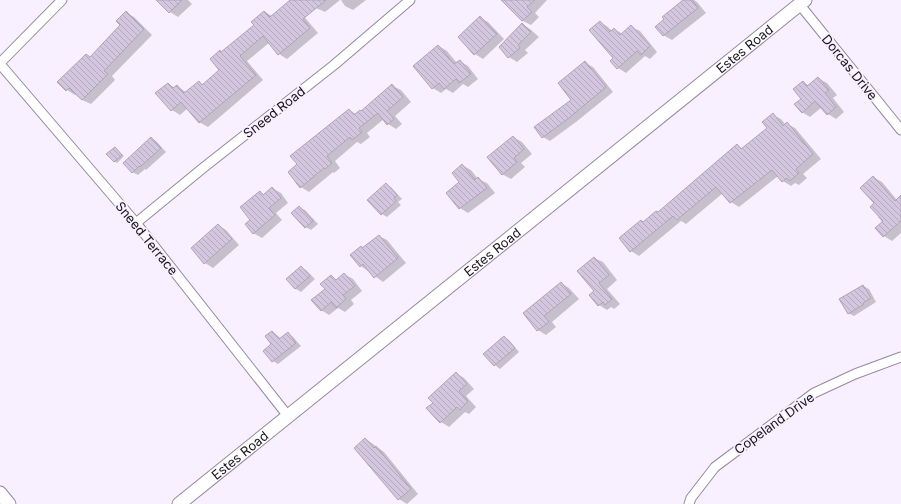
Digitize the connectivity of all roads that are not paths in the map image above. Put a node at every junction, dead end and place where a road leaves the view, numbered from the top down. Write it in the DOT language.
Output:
graph roads {
  1 [pos="62,0"];
  2 [pos="410,0"];
  3 [pos="802,2"];
  4 [pos="0,64"];
  5 [pos="901,130"];
  6 [pos="136,223"];
  7 [pos="901,357"];
  8 [pos="288,416"];
  9 [pos="0,493"];
  10 [pos="9,504"];
  11 [pos="179,504"];
  12 [pos="689,504"];
  1 -- 4 [label="street"];
  2 -- 6 [label="street, Sneed Road"];
  3 -- 5 [label="street, Dorcas Drive"];
  3 -- 8 [label="main road, Estes Road"];
  4 -- 6 [label="street, Sneed Terrace"];
  6 -- 8 [label="street, Sneed Terrace"];
  7 -- 12 [label="street, Copeland Drive"];
  8 -- 11 [label="main road, Estes Road"];
  9 -- 10 [label="main road"];
}
